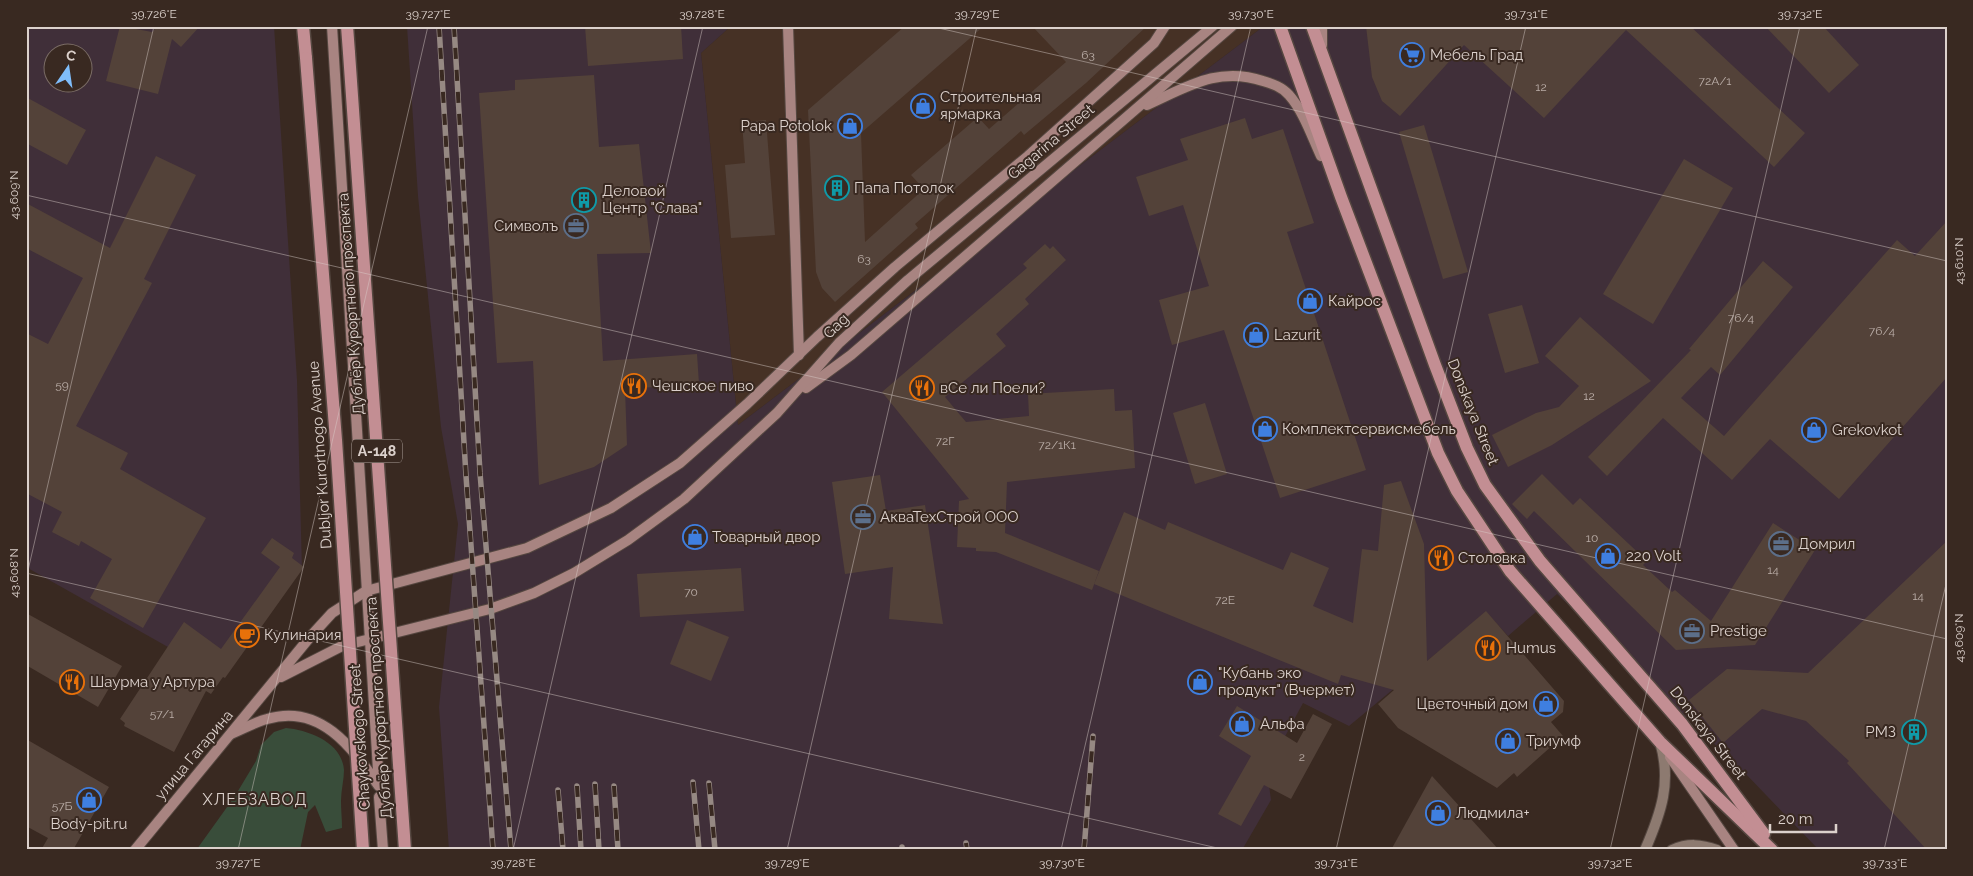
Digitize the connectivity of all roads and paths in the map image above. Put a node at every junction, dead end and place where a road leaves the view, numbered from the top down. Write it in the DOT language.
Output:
graph roads {
  1 [pos="303,26"];
  2 [pos="332,26"];
  3 [pos="347,26"];
  4 [pos="788,26"];
  5 [pos="1165,26"];
  6 [pos="1174,26"];
  7 [pos="1213,26"];
  8 [pos="1232,26"];
  9 [pos="1280,26"];
  10 [pos="1312,26"];
  11 [pos="1322,26"];
  12 [pos="1154,43"];
  13 [pos="1325,68"];
  14 [pos="1137,109"];
  15 [pos="1341,196"];
  16 [pos="908,280"];
  17 [pos="799,355"];
  18 [pos="791,399"];
  19 [pos="366,592"];
  20 [pos="368,638"];
  21 [pos="276,680"];
  22 [pos="230,734"];
  23 [pos="1660,742"];
  24 [pos="379,786"];
  25 [pos="379,797"];
  26 [pos="135,850"];
  27 [pos="363,850"];
  28 [pos="383,850"];
  29 [pos="405,850"];
  30 [pos="1645,850"];
  31 [pos="1672,850"];
  32 [pos="1717,850"];
  33 [pos="1734,850"];
  34 [pos="1772,850"];
  35 [pos="1776,850"];
  1 -- 27 [label="main road, Dubljor Kurortnogo Avenue / А-148, bridge"];
  2 -- 19 [label="main road, Chaykovskogo Street"];
  3 -- 29 [label="main road, Дублёр Курортного проспекта / А-148, bridge"];
  4 -- 17 [label="main road"];
  5 -- 12 [label="main road"];
  6 -- 12 [label="main road"];
  7 -- 16 [label="main road, Gagarina Street"];
  8 -- 14 [label="main road"];
  9 -- 15 [label="main road"];
  10 -- 13 [label="main road, Donskaya Street"];
  11 -- 13 [label="main road"];
  12 -- 17 [label="main road"];
  13 -- 35 [label="main road, Donskaya Street"];
  14 -- 15 [label="main road"];
  14 -- 18 [label="main road"];
  15 -- 23 [label="main road"];
  16 -- 18 [label="main road, Gag"];
  17 -- 19 [label="main road"];
  18 -- 20 [label="main road"];
  19 -- 20 [label="main road, Chaykovskogo Street"];
  19 -- 21 [label="main road"];
  20 -- 21 [label="main road"];
  20 -- 24 [label="main road, Chaykovskogo Street"];
  21 -- 22 [label="main road, улица Гагарина"];
  22 -- 24 [label="main road"];
  22 -- 26 [label="main road, улица Гагарина"];
  23 -- 30 [label="street"];
  23 -- 33 [label="main road"];
  23 -- 34 [label="main road"];
  24 -- 25 [label="street, Chaykovskogo Street"];
  25 -- 28 [label="main road, Chaykovskogo Street"];
  31 -- 32 [label="street"];
}
